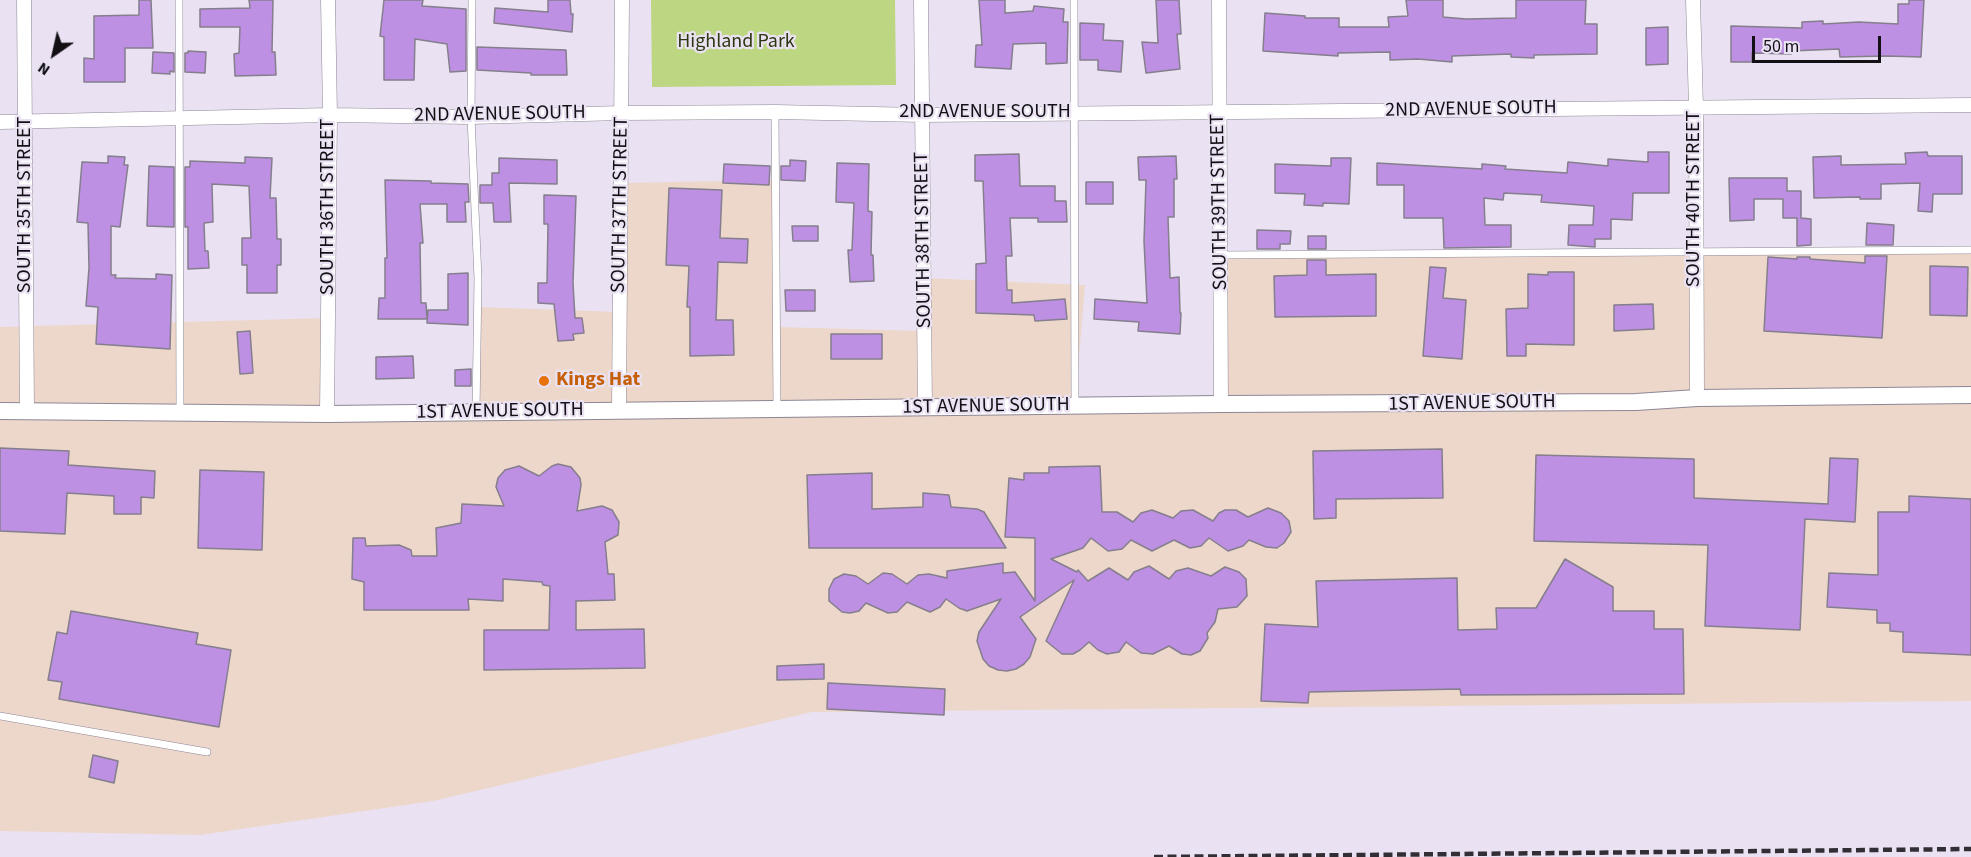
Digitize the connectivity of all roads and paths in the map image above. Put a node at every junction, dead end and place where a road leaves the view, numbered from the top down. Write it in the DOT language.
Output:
graph roads {
  1 [pos="24,0"];
  2 [pos="179,0"];
  3 [pos="328,0"];
  4 [pos="472,0"];
  5 [pos="622,0"];
  6 [pos="921,0"];
  7 [pos="1074,0"];
  8 [pos="1218,0"];
  9 [pos="1693,0"];
  10 [pos="1971,105"];
  11 [pos="1696,107"];
  12 [pos="775,112"];
  13 [pos="1075,112"];
  14 [pos="1219,112"];
  15 [pos="622,113"];
  16 [pos="330,115"];
  17 [pos="923,115"];
  18 [pos="471,117"];
  19 [pos="180,119"];
  20 [pos="26,121"];
  21 [pos="0,122"];
  22 [pos="1971,250"];
  23 [pos="1695,254"];
  24 [pos="1221,255"];
  25 [pos="1971,395"];
  26 [pos="1697,398"];
  27 [pos="1221,404"];
  28 [pos="1075,406"];
  29 [pos="925,408"];
  30 [pos="777,409"];
  31 [pos="27,410"];
  32 [pos="0,411"];
  33 [pos="619,411"];
  34 [pos="180,412"];
  35 [pos="476,412"];
  36 [pos="327,414"];
  37 [pos="0,716"];
  38 [pos="207,752"];
  1 -- 20 [label="street, SOUTH 35TH STREET"];
  2 -- 19 [label="lane"];
  3 -- 16 [label="street, SOUTH 36TH STREET"];
  4 -- 18 [label="lane"];
  5 -- 15 [label="street, SOUTH 37TH STREET"];
  6 -- 17 [label="street, SOUTH 38TH STREET"];
  7 -- 13 [label="lane"];
  8 -- 14 [label="street, SOUTH 39TH STREET"];
  9 -- 11 [label="street, SOUTH 40TH STREET"];
  10 -- 11 [label="street, 2ND AVENUE SOUTH"];
  11 -- 14 [label="street, 2ND AVENUE SOUTH"];
  11 -- 23 [label="street, SOUTH 40TH STREET"];
  12 -- 15 [label="street, 2ND AVENUE SOUTH"];
  12 -- 17 [label="street, 2ND AVENUE SOUTH"];
  12 -- 30 [label="lane"];
  13 -- 14 [label="street, 2ND AVENUE SOUTH"];
  13 -- 17 [label="street, 2ND AVENUE SOUTH"];
  13 -- 28 [label="lane"];
  14 -- 24 [label="street, SOUTH 39TH STREET"];
  15 -- 18 [label="street, 2ND AVENUE SOUTH"];
  15 -- 33 [label="street, SOUTH 37TH STREET"];
  16 -- 18 [label="street, 2ND AVENUE SOUTH"];
  16 -- 19 [label="street, 2ND AVENUE SOUTH"];
  16 -- 36 [label="street, SOUTH 36TH STREET"];
  17 -- 29 [label="street, SOUTH 38TH STREET"];
  18 -- 35 [label="lane"];
  19 -- 20 [label="street, 2ND AVENUE SOUTH"];
  19 -- 34 [label="lane"];
  20 -- 21 [label="street, 2ND AVENUE SOUTH"];
  20 -- 31 [label="street, SOUTH 35TH STREET"];
  22 -- 23 [label="lane"];
  23 -- 24 [label="lane"];
  23 -- 26 [label="street, SOUTH 40TH STREET"];
  24 -- 27 [label="street, SOUTH 39TH STREET"];
  25 -- 26 [label="street, 1ST AVENUE SOUTH"];
  26 -- 27 [label="street, 1ST AVENUE SOUTH"];
  27 -- 28 [label="street, 1ST AVENUE SOUTH"];
  28 -- 29 [label="street, 1ST AVENUE SOUTH"];
  29 -- 30 [label="street, 1ST AVENUE SOUTH"];
  30 -- 33 [label="street, 1ST AVENUE SOUTH"];
  31 -- 32 [label="street, 1ST AVENUE SOUTH"];
  31 -- 34 [label="street, 1ST AVENUE SOUTH"];
  33 -- 35 [label="street, 1ST AVENUE SOUTH"];
  34 -- 36 [label="street, 1ST AVENUE SOUTH"];
  35 -- 36 [label="street, 1ST AVENUE SOUTH"];
  37 -- 38 [label="lane"];
}
